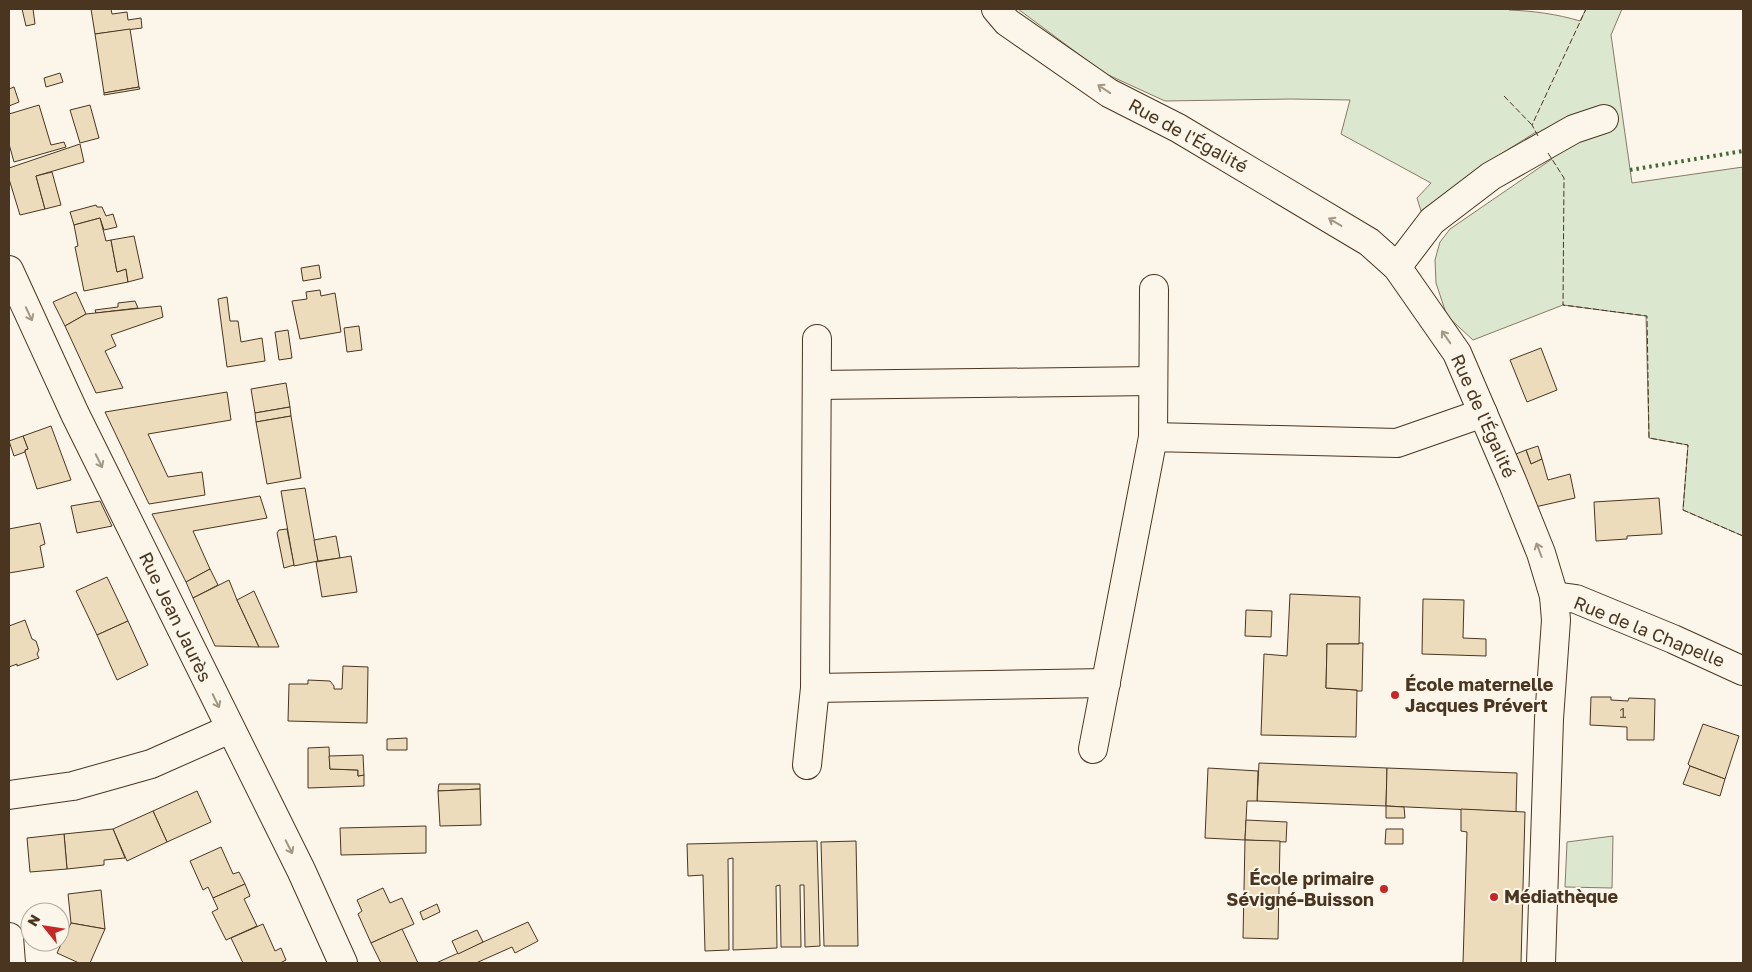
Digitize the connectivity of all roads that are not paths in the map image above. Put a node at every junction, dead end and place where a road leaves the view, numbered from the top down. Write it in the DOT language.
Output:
graph roads {
  1 [pos="996,9"];
  2 [pos="1604,119"];
  3 [pos="1396,267"];
  4 [pos="9,270"];
  5 [pos="1154,289"];
  6 [pos="817,339"];
  7 [pos="1153,380"];
  8 [pos="817,385"];
  9 [pos="1483,413"];
  10 [pos="1153,437"];
  11 [pos="1554,596"];
  12 [pos="1743,671"];
  13 [pos="1106,683"];
  14 [pos="816,688"];
  15 [pos="230,729"];
  16 [pos="1093,749"];
  17 [pos="808,765"];
  18 [pos="9,795"];
  19 [pos="9,937"];
  20 [pos="11,963"];
  21 [pos="343,963"];
  22 [pos="1541,963"];
  3 -- 1 [label="street, Rue de l'Égalité, one-way"];
  2 -- 3 [label="street"];
  9 -- 3 [label="street, Rue de l'Égalité, one-way"];
  4 -- 15 [label="street, Rue Jean Jaurès, one-way"];
  5 -- 7 [label="street"];
  6 -- 8 [label="street"];
  7 -- 8 [label="street"];
  7 -- 10 [label="street"];
  8 -- 14 [label="street"];
  9 -- 10 [label="street"];
  11 -- 9 [label="street, Rue de l'Égalité, one-way"];
  10 -- 13 [label="street"];
  11 -- 12 [label="street, Rue de la Chapelle"];
  11 -- 22 [label="street, Rue de l'Égalité"];
  13 -- 14 [label="street"];
  13 -- 16 [label="street"];
  14 -- 17 [label="street"];
  15 -- 18 [label="street"];
  15 -- 21 [label="street, Rue Jean Jaurès, one-way"];
  19 -- 20 [label="street"];
}
